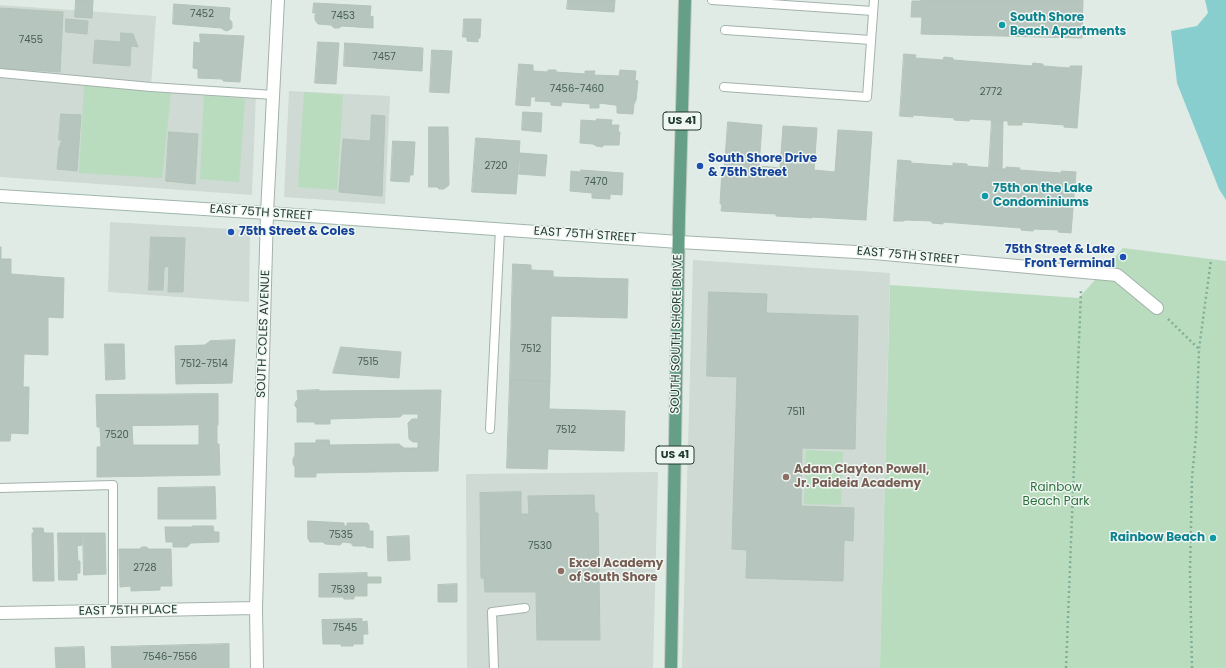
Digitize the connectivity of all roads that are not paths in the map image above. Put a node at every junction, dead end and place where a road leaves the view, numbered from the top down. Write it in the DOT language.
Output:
graph roads {
  1 [pos="278,0"];
  2 [pos="685,0"];
  3 [pos="712,0"];
  4 [pos="874,0"];
  5 [pos="873,11"];
  6 [pos="725,30"];
  7 [pos="871,40"];
  8 [pos="0,73"];
  9 [pos="724,87"];
  10 [pos="274,95"];
  11 [pos="0,196"];
  12 [pos="267,213"];
  13 [pos="500,229"];
  14 [pos="679,242"];
  15 [pos="1157,308"];
  16 [pos="490,429"];
  17 [pos="0,488"];
  18 [pos="256,608"];
  19 [pos="525,608"];
  20 [pos="113,611"];
  21 [pos="0,613"];
  22 [pos="257,668"];
  23 [pos="494,668"];
  24 [pos="671,668"];
  1 -- 10 [label="street, SOUTH COLES AVENUE"];
  2 -- 14 [label="main road, SOUTH SOUTH SHORE DRIVE / US 41"];
  3 -- 5 [label="lane"];
  4 -- 5 [label="lane"];
  5 -- 7 [label="lane"];
  6 -- 7 [label="lane"];
  7 -- 9 [label="lane"];
  8 -- 10 [label="lane"];
  10 -- 12 [label="street, SOUTH COLES AVENUE"];
  11 -- 12 [label="street, EAST 75TH STREET"];
  12 -- 13 [label="street, EAST 75TH STREET"];
  12 -- 18 [label="street, SOUTH COLES AVENUE"];
  13 -- 14 [label="street, EAST 75TH STREET"];
  13 -- 16 [label="lane"];
  14 -- 15 [label="street, EAST 75TH STREET"];
  14 -- 24 [label="main road, SOUTH SOUTH SHORE DRIVE / US 41"];
  17 -- 20 [label="lane"];
  18 -- 20 [label="street, EAST 75TH PLACE"];
  18 -- 22 [label="street, SOUTH COLES AVENUE"];
  19 -- 23 [label="lane"];
  20 -- 21 [label="street, EAST 75TH PLACE"];
}
